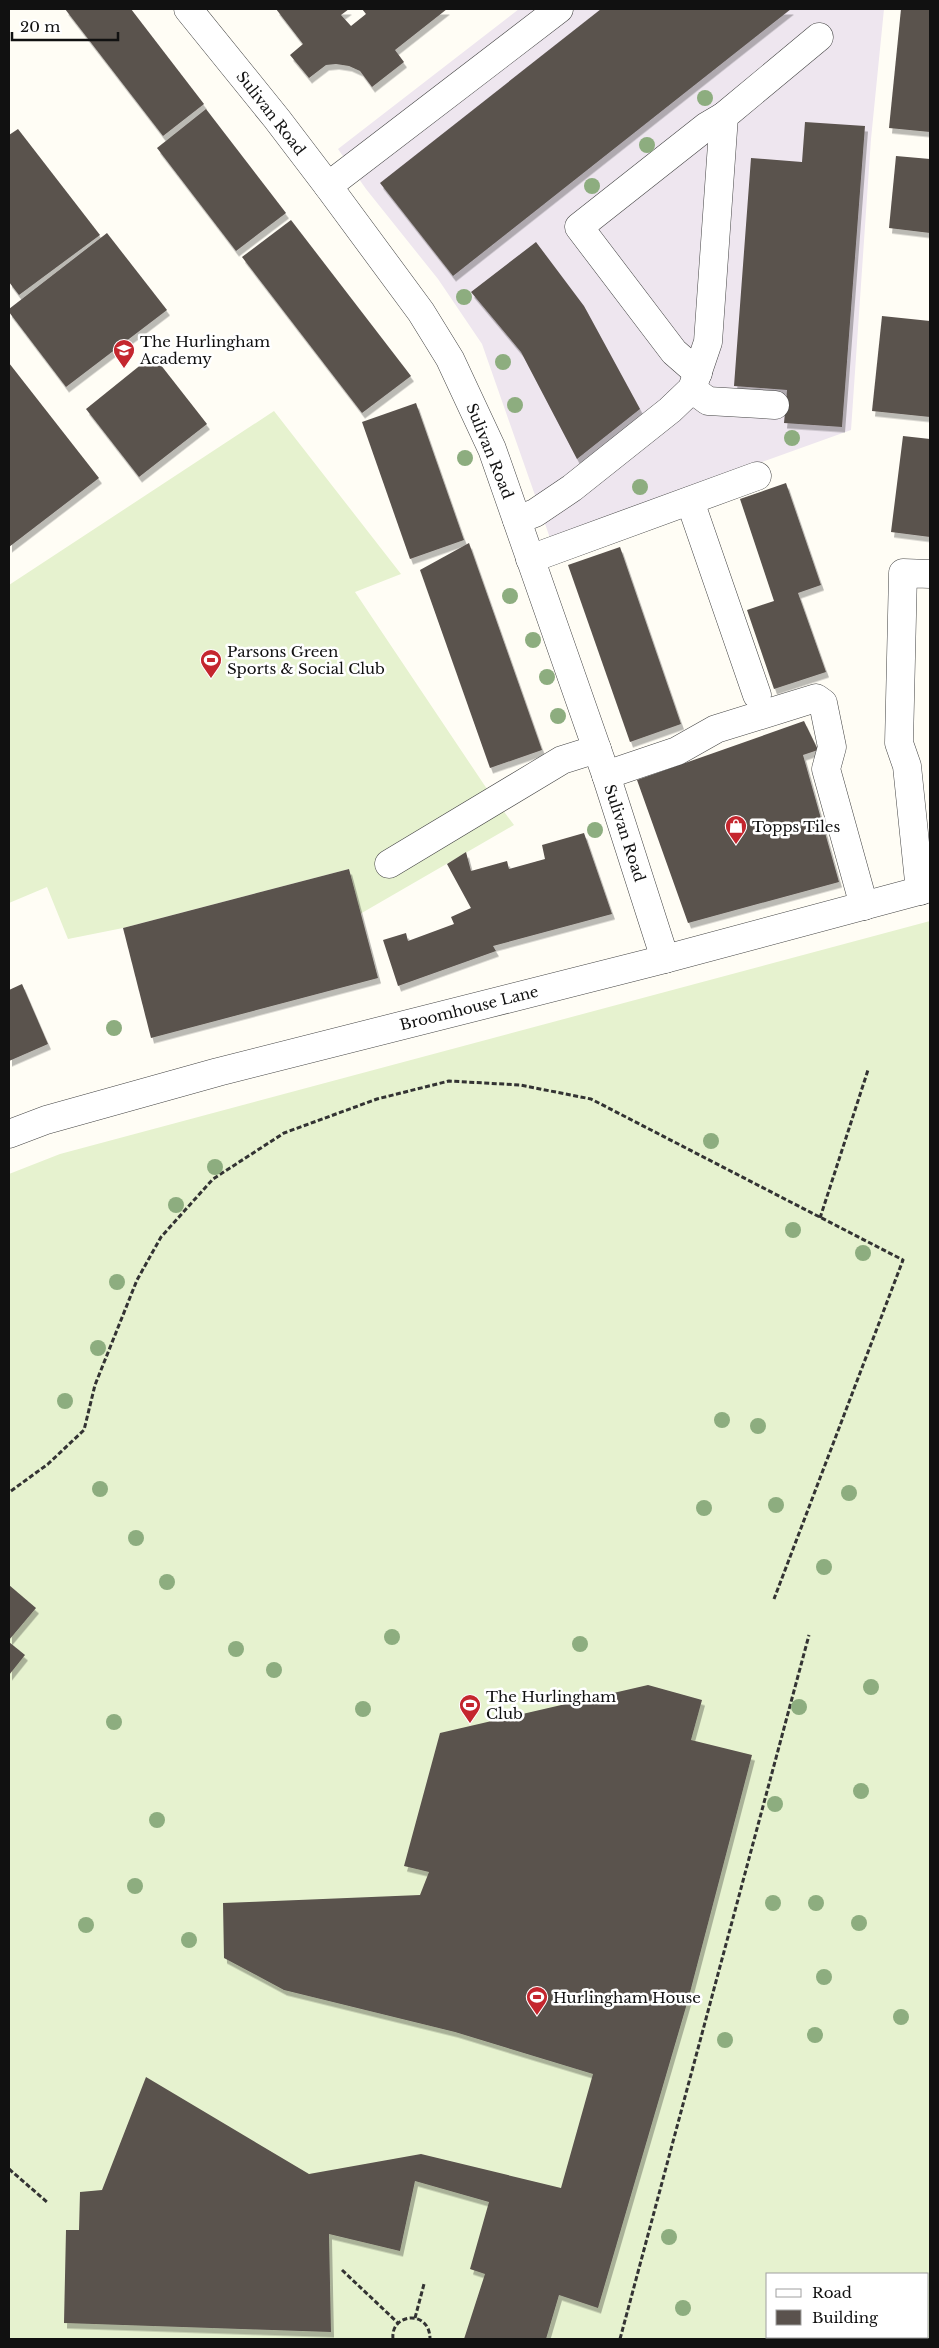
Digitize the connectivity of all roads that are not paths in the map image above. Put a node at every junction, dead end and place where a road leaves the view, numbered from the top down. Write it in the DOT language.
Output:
graph roads {
  1 [pos="188,9"];
  2 [pos="560,9"];
  3 [pos="819,37"];
  4 [pos="724,116"];
  5 [pos="328,186"];
  6 [pos="695,381"];
  7 [pos="775,405"];
  8 [pos="757,476"];
  9 [pos="690,501"];
  10 [pos="517,520"];
  11 [pos="530,558"];
  12 [pos="930,574"];
  13 [pos="757,695"];
  14 [pos="597,749"];
  15 [pos="606,775"];
  16 [pos="389,864"];
  17 [pos="925,889"];
  18 [pos="864,906"];
  19 [pos="665,959"];
  20 [pos="9,1134"];
  1 -- 5 [label="street, Sulivan Road"];
  2 -- 5 [label="street"];
  3 -- 4 [label="street"];
  4 -- 6 [label="street"];
  4 -- 6 [label="street"];
  5 -- 10 [label="street, Sulivan Road"];
  6 -- 7 [label="street"];
  6 -- 10 [label="street"];
  8 -- 9 [label="street"];
  9 -- 11 [label="street"];
  9 -- 13 [label="street"];
  10 -- 11 [label="street, Sulivan Road"];
  11 -- 14 [label="street, Sulivan Road"];
  12 -- 17 [label="street"];
  14 -- 15 [label="street, Sulivan Road"];
  14 -- 16 [label="street"];
  15 -- 18 [label="street"];
  15 -- 19 [label="street, Sulivan Road"];
  17 -- 18 [label="street, Broomhouse Lane"];
  18 -- 19 [label="street, Broomhouse Lane"];
  19 -- 20 [label="street, Broomhouse Lane"];
}
